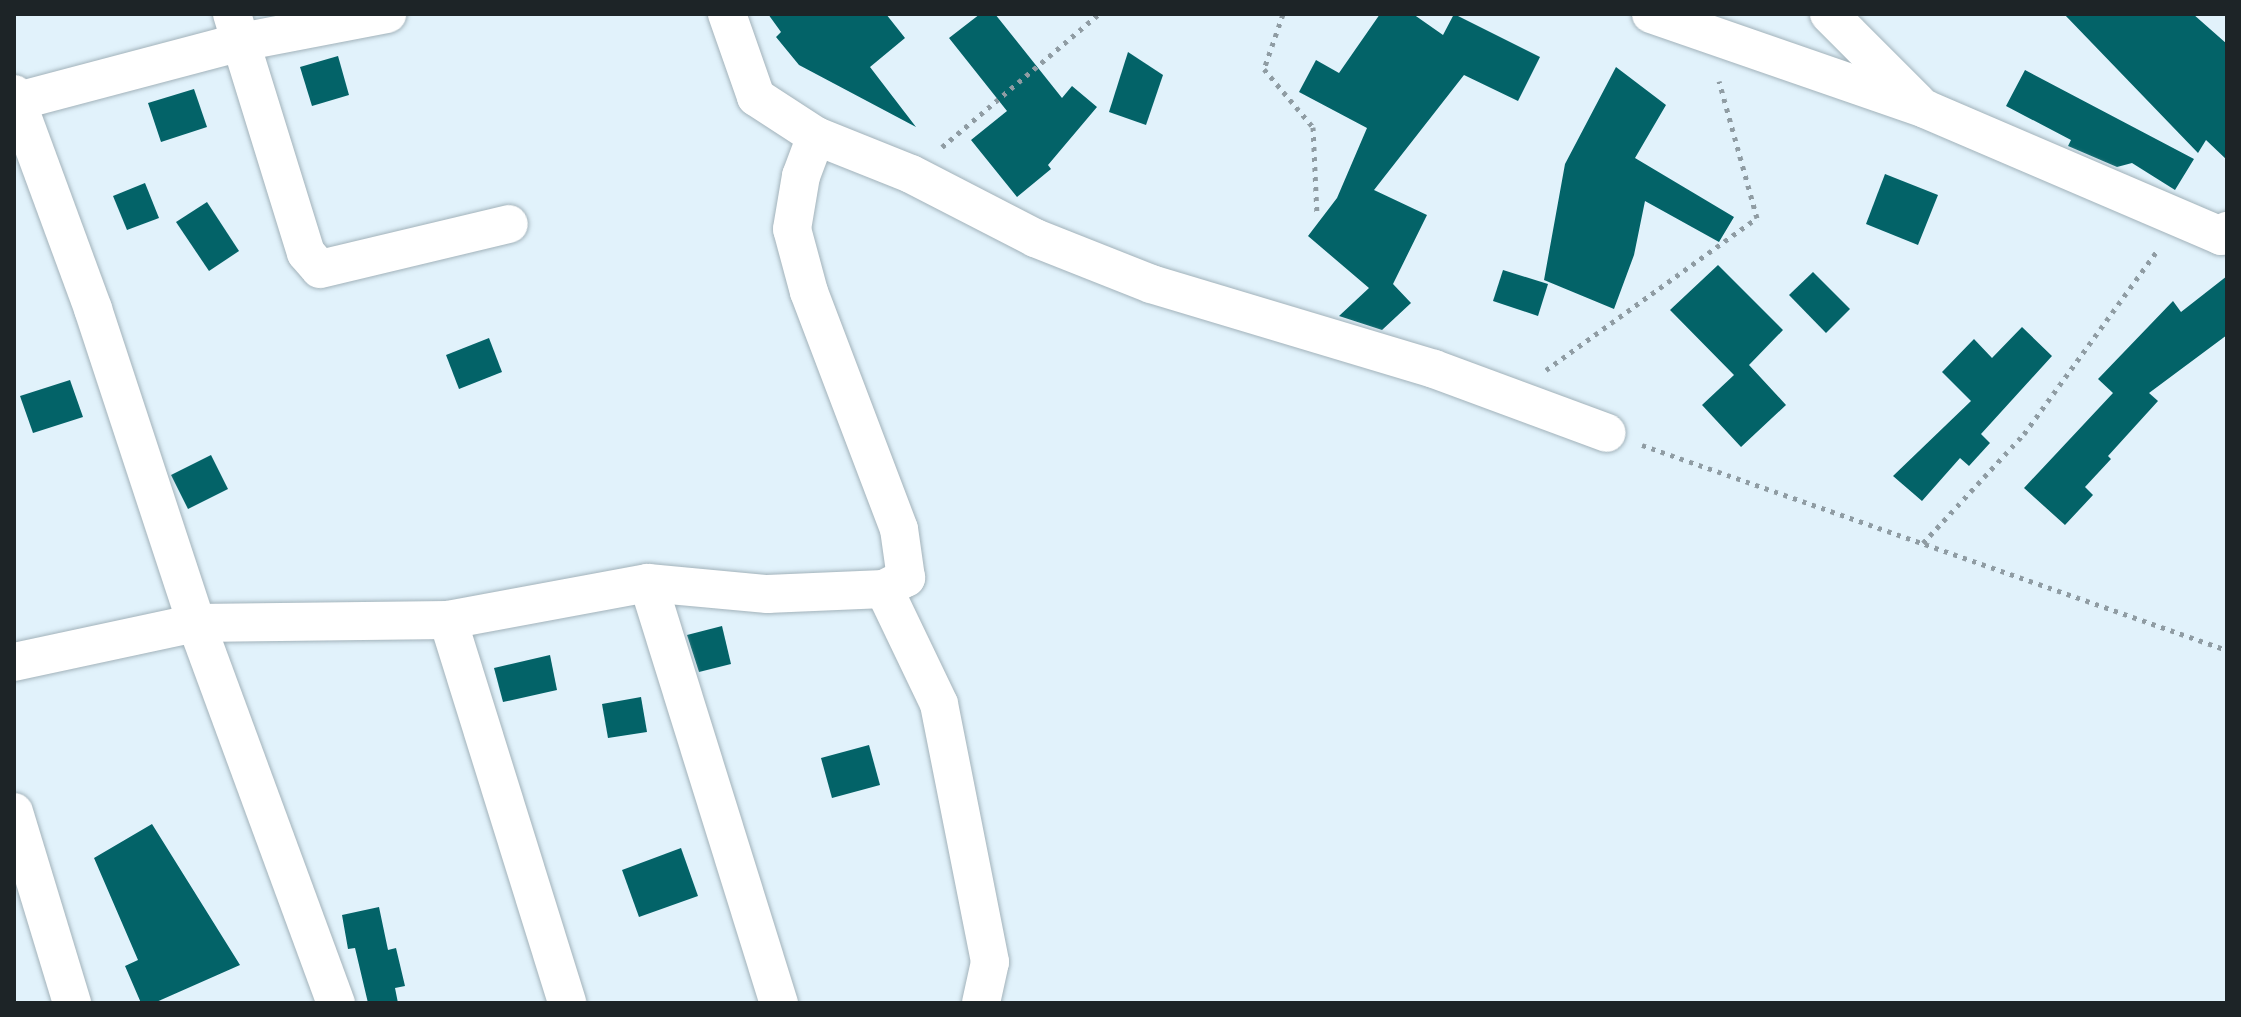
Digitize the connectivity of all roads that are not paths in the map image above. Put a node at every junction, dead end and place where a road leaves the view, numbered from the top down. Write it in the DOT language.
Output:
graph roads {
  1 [pos="387,14"];
  2 [pos="727,14"];
  3 [pos="1651,14"];
  4 [pos="1829,14"];
  5 [pos="236,28"];
  6 [pos="15,99"];
  7 [pos="1925,109"];
  8 [pos="816,136"];
  9 [pos="509,224"];
  10 [pos="2227,231"];
  11 [pos="1607,433"];
  12 [pos="648,583"];
  13 [pos="884,589"];
  14 [pos="448,620"];
  15 [pos="196,623"];
  16 [pos="14,662"];
  17 [pos="14,812"];
  18 [pos="72,1003"];
  19 [pos="336,1003"];
  20 [pos="567,1003"];
  21 [pos="779,1003"];
  22 [pos="981,1003"];
  1 -- 5 [label="street"];
  2 -- 8 [label="street"];
  3 -- 7 [label="street"];
  4 -- 7 [label="street"];
  5 -- 6 [label="street"];
  5 -- 9 [label="street"];
  6 -- 15 [label="street"];
  7 -- 10 [label="street"];
  8 -- 11 [label="street"];
  8 -- 13 [label="street"];
  12 -- 13 [label="street"];
  12 -- 14 [label="street"];
  12 -- 21 [label="street"];
  13 -- 22 [label="street"];
  14 -- 15 [label="street"];
  14 -- 20 [label="street"];
  15 -- 16 [label="street"];
  15 -- 19 [label="street"];
  17 -- 18 [label="street"];
}
